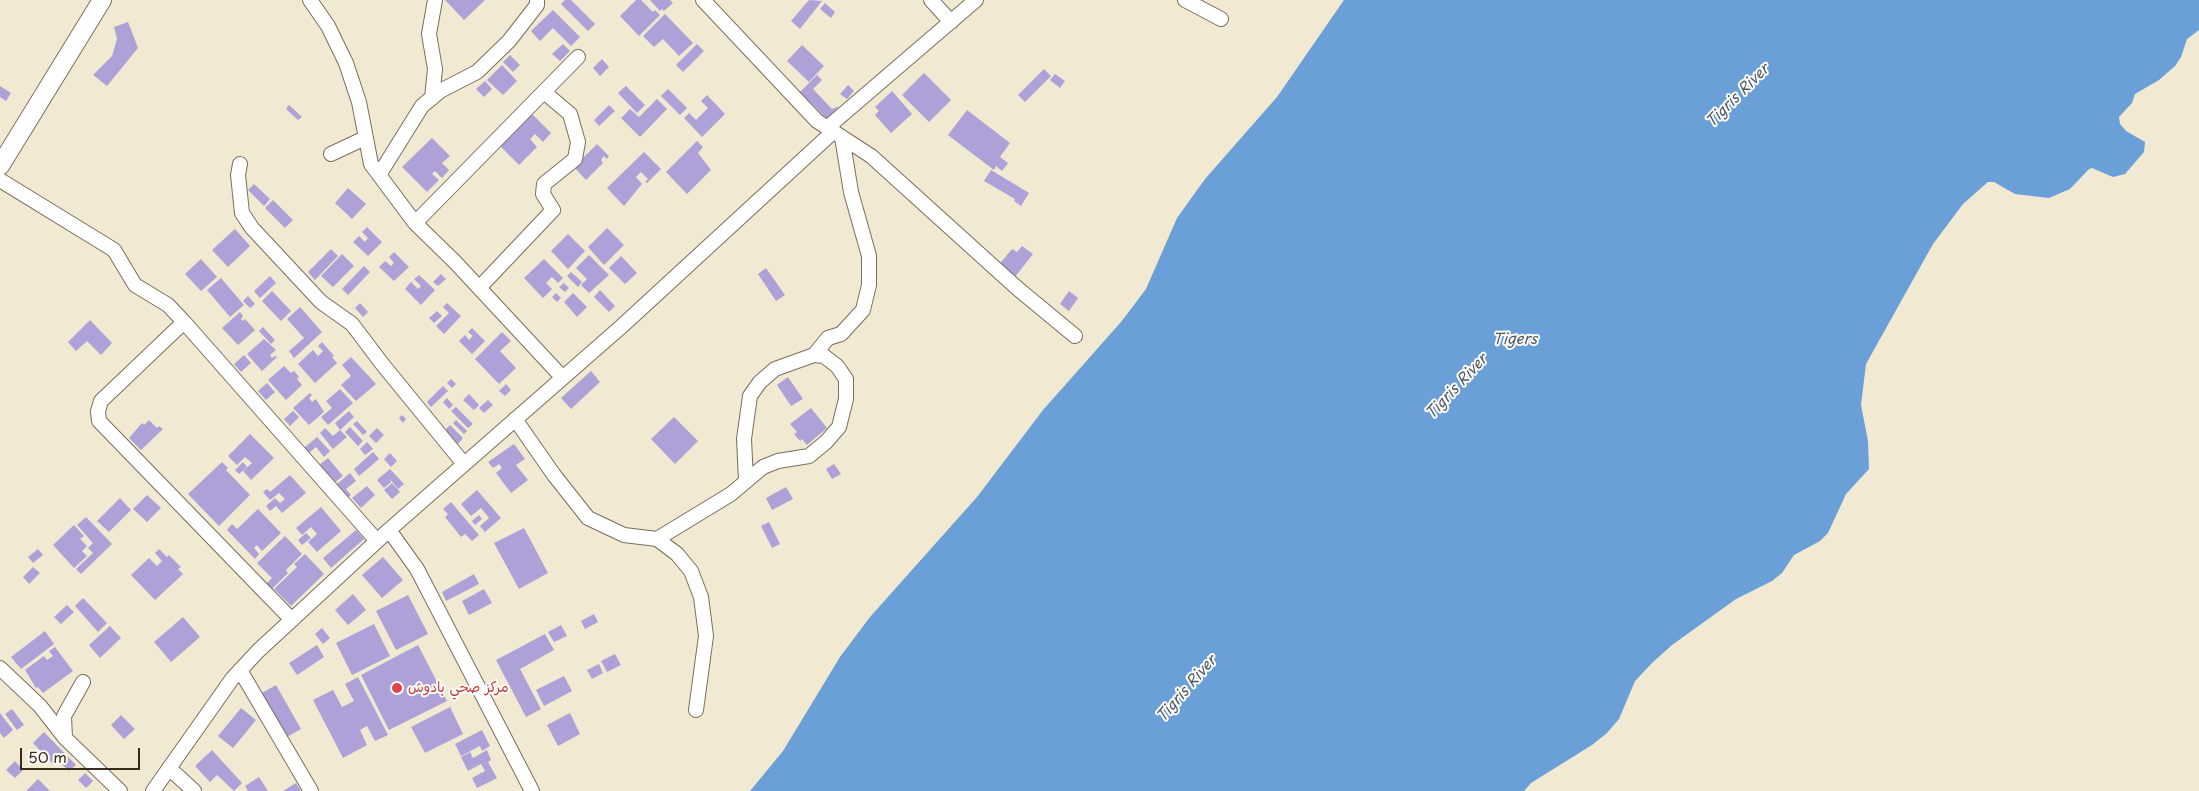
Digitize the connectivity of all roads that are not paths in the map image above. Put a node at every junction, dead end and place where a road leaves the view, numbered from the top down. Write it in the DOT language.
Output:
graph roads {
  1 [pos="102,0"];
  2 [pos="310,0"];
  3 [pos="435,0"];
  4 [pos="537,0"];
  5 [pos="703,0"];
  6 [pos="931,0"];
  7 [pos="976,0"];
  8 [pos="1185,0"];
  9 [pos="1221,19"];
  10 [pos="951,22"];
  11 [pos="578,57"];
  12 [pos="544,92"];
  13 [pos="432,98"];
  14 [pos="835,132"];
  15 [pos="365,138"];
  16 [pos="331,154"];
  17 [pos="240,164"];
  18 [pos="0,166"];
  19 [pos="379,175"];
  20 [pos="0,180"];
  21 [pos="415,223"];
  22 [pos="479,288"];
  23 [pos="184,322"];
  24 [pos="1075,336"];
  25 [pos="814,355"];
  26 [pos="562,377"];
  27 [pos="515,419"];
  28 [pos="464,464"];
  29 [pos="746,480"];
  30 [pos="390,530"];
  31 [pos="657,539"];
  32 [pos="377,541"];
  33 [pos="292,620"];
  34 [pos="0,668"];
  35 [pos="240,670"];
  36 [pos="83,682"];
  37 [pos="696,710"];
  38 [pos="65,738"];
  39 [pos="169,768"];
  40 [pos="120,791"];
  41 [pos="153,791"];
  42 [pos="194,791"];
  43 [pos="311,791"];
  44 [pos="532,791"];
  1 -- 18 [label="street"];
  2 -- 15 [label="street"];
  3 -- 13 [label="street"];
  4 -- 13 [label="street"];
  5 -- 14 [label="street"];
  6 -- 10 [label="street"];
  7 -- 10 [label="street"];
  8 -- 9 [label="street"];
  10 -- 14 [label="street"];
  11 -- 12 [label="street"];
  12 -- 21 [label="street"];
  12 -- 22 [label="street"];
  13 -- 19 [label="street"];
  14 -- 24 [label="street"];
  14 -- 25 [label="street"];
  14 -- 26 [label="street"];
  15 -- 16 [label="street"];
  15 -- 19 [label="street"];
  17 -- 28 [label="street"];
  19 -- 21 [label="street"];
  20 -- 23 [label="street"];
  21 -- 22 [label="street"];
  22 -- 26 [label="street"];
  23 -- 32 [label="street"];
  23 -- 33 [label="street"];
  25 -- 29 [label="street"];
  25 -- 29 [label="street"];
  26 -- 27 [label="street"];
  27 -- 28 [label="street"];
  27 -- 31 [label="street"];
  28 -- 30 [label="street"];
  29 -- 31 [label="street"];
  30 -- 32 [label="street"];
  30 -- 44 [label="street"];
  31 -- 37 [label="street"];
  32 -- 33 [label="street"];
  33 -- 35 [label="street"];
  34 -- 38 [label="street"];
  35 -- 39 [label="street"];
  35 -- 43 [label="street"];
  36 -- 38 [label="street"];
  38 -- 40 [label="street"];
  39 -- 41 [label="street"];
  39 -- 42 [label="street"];
}
